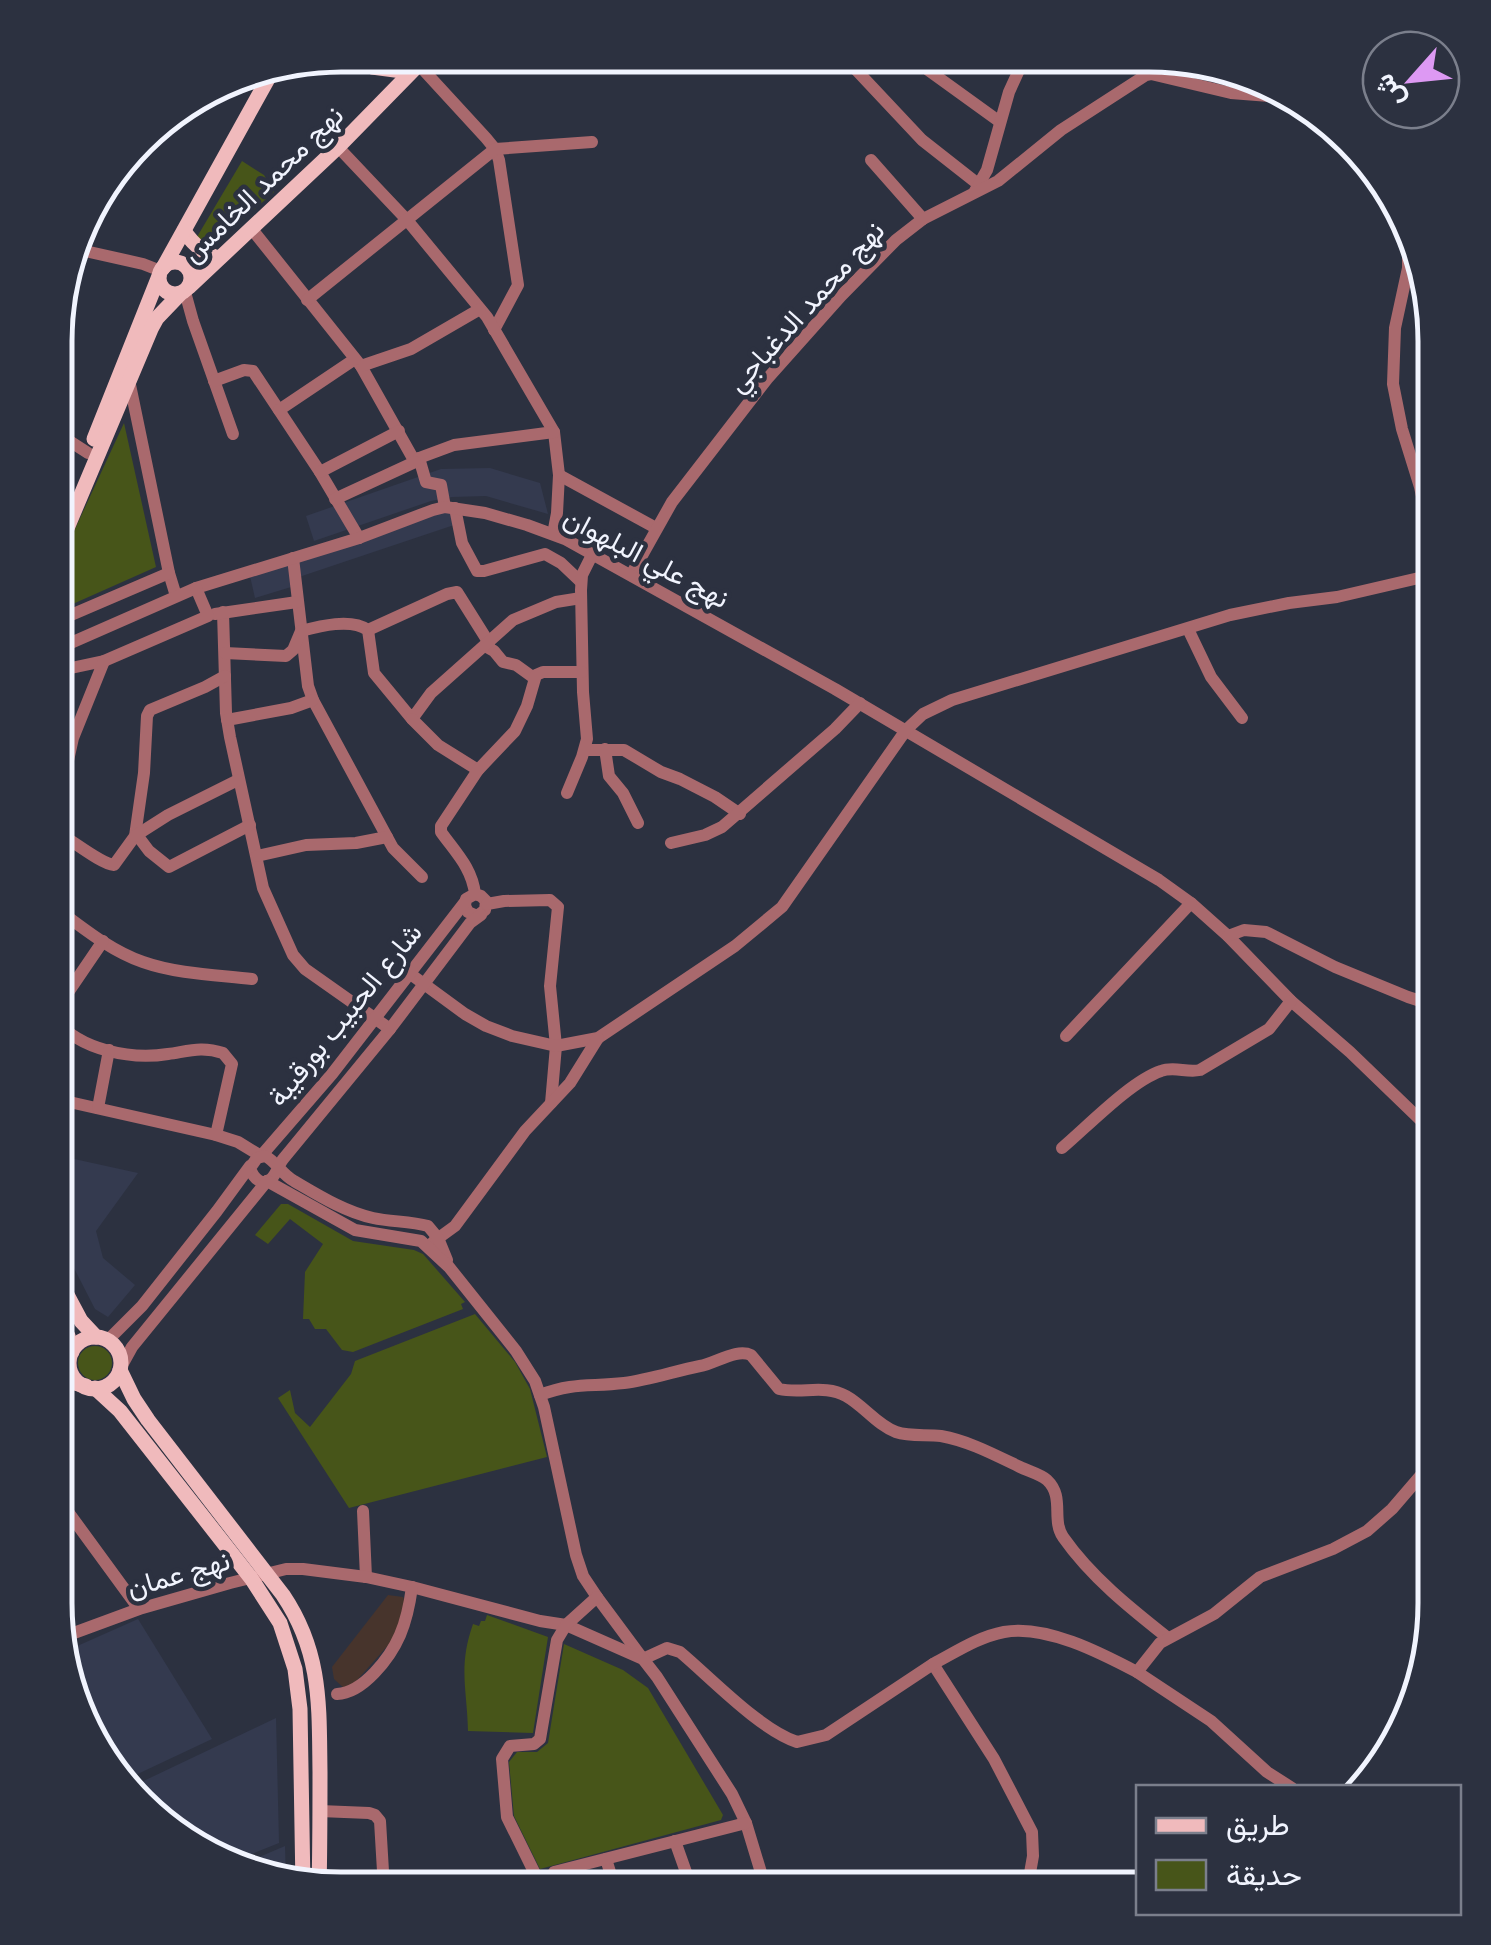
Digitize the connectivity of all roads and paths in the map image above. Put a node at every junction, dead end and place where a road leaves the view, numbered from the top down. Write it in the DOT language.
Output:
graph roads {
  1 [pos="374,73"];
  2 [pos="410,73"];
  3 [pos="427,73"];
  4 [pos="860,73"];
  5 [pos="932,73"];
  6 [pos="1018,73"];
  7 [pos="1150,74"];
  8 [pos="265,84"];
  9 [pos="1256,95"];
  10 [pos="372,112"];
  11 [pos="1000,122"];
  12 [pos="592,142"];
  13 [pos="338,147"];
  14 [pos="495,149"];
  15 [pos="871,160"];
  16 [pos="976,189"];
  17 [pos="923,219"];
  18 [pos="407,220"];
  19 [pos="251,228"];
  20 [pos="184,230"];
  21 [pos="88,252"];
  22 [pos="220,258"];
  23 [pos="1406,264"];
  24 [pos="161,272"];
  25 [pos="184,291"];
  26 [pos="307,300"];
  27 [pos="480,309"];
  28 [pos="494,330"];
  29 [pos="358,362"];
  30 [pos="129,380"];
  31 [pos="214,381"];
  32 [pos="279,410"];
  33 [pos="398,431"];
  34 [pos="554,432"];
  35 [pos="233,434"];
  36 [pos="72,442"];
  37 [pos="88,453"];
  38 [pos="417,460"];
  39 [pos="320,472"];
  40 [pos="558,475"];
  41 [pos="1418,482"];
  42 [pos="72,488"];
  43 [pos="336,499"];
  44 [pos="450,508"];
  45 [pos="72,516"];
  46 [pos="656,528"];
  47 [pos="553,534"];
  48 [pos="359,538"];
  49 [pos="592,555"];
  50 [pos="293,558"];
  51 [pos="169,573"];
  52 [pos="631,576"];
  53 [pos="1418,578"];
  54 [pos="582,582"];
  55 [pos="196,588"];
  56 [pos="176,596"];
  57 [pos="581,598"];
  58 [pos="297,602"];
  59 [pos="223,612"];
  60 [pos="72,615"];
  61 [pos="208,616"];
  62 [pos="1188,629"];
  63 [pos="368,630"];
  64 [pos="301,631"];
  65 [pos="72,643"];
  66 [pos="487,644"];
  67 [pos="226,653"];
  68 [pos="104,661"];
  69 [pos="72,668"];
  70 [pos="582,672"];
  71 [pos="225,676"];
  72 [pos="534,678"];
  73 [pos="313,700"];
  74 [pos="860,703"];
  75 [pos="412,718"];
  76 [pos="1242,718"];
  77 [pos="228,720"];
  78 [pos="906,730"];
  79 [pos="72,738"];
  80 [pos="585,750"];
  81 [pos="605,750"];
  82 [pos="478,770"];
  83 [pos="238,780"];
  84 [pos="567,793"];
  85 [pos="740,814"];
  86 [pos="638,823"];
  87 [pos="250,825"];
  88 [pos="136,836"];
  89 [pos="387,838"];
  90 [pos="72,842"];
  91 [pos="671,843"];
  92 [pos="256,856"];
  93 [pos="422,877"];
  94 [pos="470,898"];
  95 [pos="1191,903"];
  96 [pos="484,910"];
  97 [pos="72,919"];
  98 [pos="1228,936"];
  99 [pos="103,941"];
  100 [pos="409,973"];
  101 [pos="252,979"];
  102 [pos="424,985"];
  103 [pos="72,987"];
  104 [pos="1418,1000"];
  105 [pos="1291,1001"];
  106 [pos="375,1017"];
  107 [pos="390,1029"];
  108 [pos="72,1035"];
  109 [pos="1066,1036"];
  110 [pos="598,1038"];
  111 [pos="556,1046"];
  112 [pos="109,1050"];
  113 [pos="551,1102"];
  114 [pos="72,1103"];
  115 [pos="98,1108"];
  116 [pos="1418,1118"];
  117 [pos="216,1136"];
  118 [pos="1062,1148"];
  119 [pos="256,1160"];
  120 [pos="276,1168"];
  121 [pos="267,1181"];
  122 [pos="217,1212"];
  123 [pos="233,1224"];
  124 [pos="432,1242"];
  125 [pos="185,1253"];
  126 [pos="199,1265"];
  127 [pos="72,1305"];
  128 [pos="102,1338"];
  129 [pos="72,1355"];
  130 [pos="72,1363"];
  131 [pos="120,1369"];
  132 [pos="72,1382"];
  133 [pos="92,1388"];
  134 [pos="540,1395"];
  135 [pos="1418,1479"];
  136 [pos="363,1511"];
  137 [pos="72,1517"];
  138 [pos="259,1576"];
  139 [pos="366,1577"];
  140 [pos="412,1587"];
  141 [pos="597,1597"];
  142 [pos="139,1609"];
  143 [pos="566,1625"];
  144 [pos="75,1633"];
  145 [pos="1168,1638"];
  146 [pos="643,1660"];
  147 [pos="933,1664"];
  148 [pos="1136,1672"];
  149 [pos="337,1694"];
  150 [pos="1287,1785"];
  151 [pos="320,1811"];
  152 [pos="746,1823"];
  153 [pos="675,1841"];
  154 [pos="606,1859"];
  155 [pos="302,1869"];
  156 [pos="320,1871"];
  157 [pos="383,1872"];
  158 [pos="534,1872"];
  159 [pos="554,1872"];
  160 [pos="610,1872"];
  161 [pos="686,1872"];
  162 [pos="761,1872"];
  163 [pos="1030,1872"];
  1 -- 10 [label="main road"];
  2 -- 10 [label="main road, نهج محمد الخامس"];
  3 -- 14 [label="street"];
  4 -- 16 [label="street"];
  5 -- 11 [label="street"];
  6 -- 11 [label="street"];
  7 -- 9 [label="street"];
  7 -- 16 [label="street, نهج محمد الدغباجي"];
  8 -- 20 [label="main road"];
  10 -- 13 [label="main road, نهج محمد الخامس"];
  11 -- 16 [label="street"];
  12 -- 14 [label="street"];
  13 -- 18 [label="street"];
  13 -- 19 [label="main road, نهج محمد الخامس"];
  14 -- 18 [label="street"];
  14 -- 28 [label="street"];
  15 -- 17 [label="street"];
  16 -- 17 [label="street, نهج محمد الدغباجي"];
  17 -- 46 [label="street, نهج محمد الدغباجي"];
  18 -- 26 [label="street"];
  18 -- 27 [label="street"];
  19 -- 22 [label="main road, نهج محمد الخامس"];
  19 -- 26 [label="street"];
  20 -- 22 [label="main road"];
  20 -- 24 [label="main road"];
  21 -- 24 [label="street"];
  22 -- 25 [label="main road, نهج محمد الخامس"];
  23 -- 41 [label="street"];
  24 -- 25 [label="main road"];
  24 -- 25 [label="main road"];
  24 -- 37 [label="main road"];
  25 -- 30 [label="main road, نهج محمد الخامس"];
  25 -- 31 [label="street"];
  26 -- 29 [label="street"];
  27 -- 28 [label="street"];
  27 -- 29 [label="street"];
  28 -- 34 [label="street"];
  29 -- 32 [label="street"];
  29 -- 33 [label="street"];
  30 -- 45 [label="main road, نهج محمد الخامس"];
  30 -- 51 [label="street"];
  31 -- 32 [label="street"];
  31 -- 35 [label="street"];
  32 -- 39 [label="street"];
  33 -- 38 [label="street"];
  33 -- 39 [label="street"];
  34 -- 38 [label="street"];
  34 -- 40 [label="street"];
  36 -- 37 [label="street"];
  37 -- 42 [label="main road"];
  38 -- 43 [label="street"];
  38 -- 44 [label="street"];
  39 -- 43 [label="street"];
  40 -- 46 [label="street"];
  40 -- 47 [label="street"];
  43 -- 48 [label="street"];
  44 -- 47 [label="street, نهج علي البلهوان"];
  44 -- 48 [label="street"];
  44 -- 54 [label="street"];
  46 -- 52 [label="street, نهج محمد الدغباجي"];
  47 -- 49 [label="street, نهج علي البلهوان"];
  48 -- 50 [label="street"];
  49 -- 52 [label="street, نهج علي البلهوان"];
  49 -- 54 [label="street"];
  50 -- 55 [label="street"];
  50 -- 58 [label="street"];
  51 -- 56 [label="street"];
  51 -- 60 [label="street"];
  52 -- 74 [label="street, نهج علي البلهوان"];
  53 -- 62 [label="street"];
  54 -- 57 [label="street"];
  55 -- 56 [label="street"];
  55 -- 61 [label="street"];
  56 -- 65 [label="street"];
  57 -- 66 [label="street"];
  57 -- 70 [label="street"];
  58 -- 59 [label="street"];
  58 -- 64 [label="street"];
  59 -- 61 [label="street"];
  59 -- 67 [label="street"];
  61 -- 68 [label="street"];
  62 -- 76 [label="street"];
  62 -- 78 [label="street"];
  63 -- 64 [label="street"];
  63 -- 66 [label="street"];
  63 -- 75 [label="street"];
  64 -- 67 [label="street"];
  64 -- 73 [label="street"];
  66 -- 72 [label="street"];
  66 -- 75 [label="street"];
  67 -- 71 [label="street"];
  68 -- 69 [label="street"];
  68 -- 79 [label="street"];
  70 -- 72 [label="street"];
  70 -- 80 [label="street"];
  71 -- 77 [label="street"];
  71 -- 88 [label="street"];
  72 -- 82 [label="street"];
  73 -- 77 [label="street"];
  73 -- 89 [label="street"];
  74 -- 78 [label="street, نهج علي البلهوان"];
  74 -- 85 [label="street"];
  75 -- 82 [label="street"];
  77 -- 83 [label="street"];
  78 -- 95 [label="street, نهج علي البلهوان"];
  78 -- 110 [label="street"];
  80 -- 81 [label="street"];
  80 -- 84 [label="street"];
  81 -- 85 [label="street"];
  81 -- 86 [label="street"];
  82 -- 94 [label="street"];
  83 -- 87 [label="street"];
  83 -- 88 [label="street"];
  85 -- 91 [label="street"];
  87 -- 88 [label="street"];
  87 -- 92 [label="street"];
  88 -- 90 [label="street"];
  89 -- 92 [label="street"];
  89 -- 93 [label="street"];
  92 -- 106 [label="street"];
  94 -- 96 [label="street"];
  94 -- 100 [label="street, شارع الحبيب بورقيبة"];
  95 -- 98 [label="street, نهج علي البلهوان"];
  95 -- 109 [label="street"];
  96 -- 102 [label="street, شارع الحبيب بورقيبة"];
  96 -- 111 [label="street"];
  97 -- 99 [label="street"];
  98 -- 104 [label="street"];
  98 -- 105 [label="street, نهج علي البلهوان"];
  99 -- 101 [label="street"];
  99 -- 103 [label="street"];
  100 -- 102 [label="street"];
  100 -- 106 [label="street, شارع الحبيب بورقيبة"];
  102 -- 107 [label="street, شارع الحبيب بورقيبة"];
  102 -- 111 [label="street"];
  105 -- 116 [label="street, نهج علي البلهوان"];
  105 -- 118 [label="street"];
  106 -- 107 [label="street"];
  106 -- 119 [label="street, شارع الحبيب بورقيبة"];
  107 -- 120 [label="street, شارع الحبيب بورقيبة"];
  108 -- 112 [label="street"];
  110 -- 111 [label="street"];
  110 -- 113 [label="street"];
  111 -- 113 [label="street"];
  112 -- 115 [label="street"];
  112 -- 117 [label="street"];
  113 -- 124 [label="street"];
  114 -- 115 [label="street"];
  115 -- 117 [label="street"];
  117 -- 119 [label="street"];
  119 -- 120 [label="street"];
  119 -- 121 [label="street"];
  119 -- 122 [label="street, شارع الحبيب بورقيبة"];
  120 -- 121 [label="street"];
  120 -- 124 [label="street"];
  121 -- 123 [label="street"];
  121 -- 124 [label="street"];
  122 -- 123 [label="street"];
  122 -- 125 [label="street, شارع الحبيب بورقيبة"];
  123 -- 126 [label="street"];
  124 -- 134 [label="street"];
  125 -- 126 [label="street"];
  125 -- 128 [label="street, شارع الحبيب بورقيبة"];
  126 -- 131 [label="street"];
  127 -- 128 [label="main road"];
  128 -- 129 [label="main road"];
  128 -- 131 [label="main road"];
  130 -- 133 [label="main road"];
  131 -- 133 [label="main road"];
  131 -- 138 [label="main road"];
  132 -- 133 [label="main road"];
  133 -- 138 [label="main road"];
  134 -- 141 [label="street"];
  134 -- 145 [label="street"];
  135 -- 145 [label="street"];
  136 -- 139 [label="street"];
  137 -- 142 [label="street"];
  138 -- 139 [label="street, نهج عمان"];
  138 -- 142 [label="street, نهج عمان"];
  138 -- 151 [label="main road"];
  138 -- 155 [label="main road"];
  139 -- 140 [label="street, نهج عمان"];
  140 -- 143 [label="street, نهج عمان"];
  140 -- 149 [label="street"];
  141 -- 143 [label="street"];
  141 -- 146 [label="street"];
  142 -- 144 [label="street, نهج عمان"];
  143 -- 146 [label="street, نهج عمان"];
  143 -- 158 [label="street"];
  145 -- 148 [label="street"];
  146 -- 147 [label="street"];
  146 -- 152 [label="street"];
  147 -- 148 [label="street"];
  147 -- 163 [label="street"];
  148 -- 150 [label="street"];
  151 -- 156 [label="main road"];
  151 -- 157 [label="street"];
  152 -- 153 [label="street"];
  152 -- 162 [label="street"];
  153 -- 154 [label="street"];
  153 -- 161 [label="street"];
  154 -- 159 [label="street"];
  154 -- 160 [label="street"];
}
